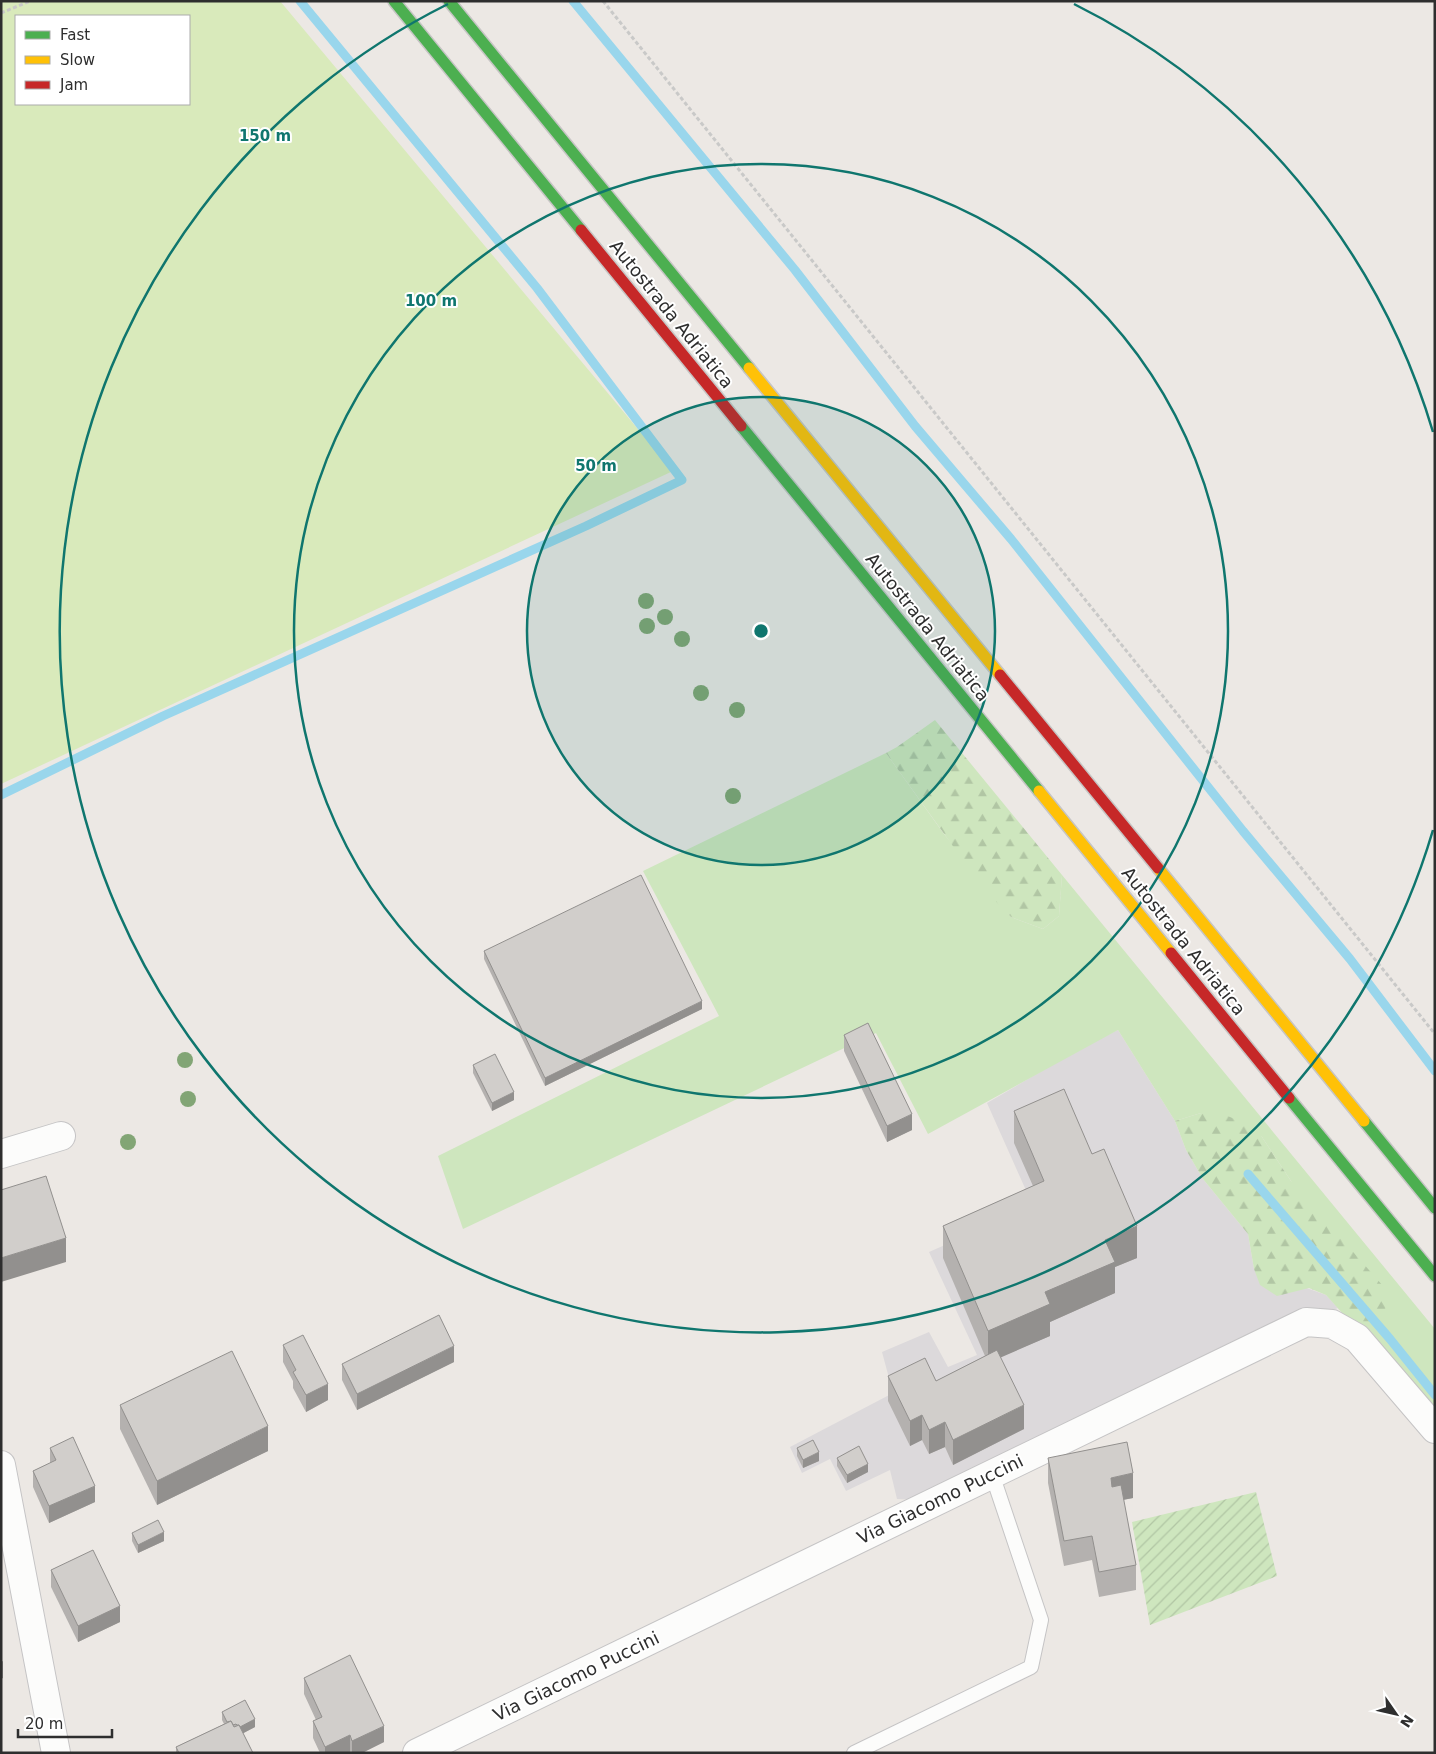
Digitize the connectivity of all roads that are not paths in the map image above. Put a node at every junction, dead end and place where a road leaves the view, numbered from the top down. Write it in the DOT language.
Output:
graph roads {
  1 [pos="394,1"];
  2 [pos="449,1"];
  3 [pos="61,1136"];
  4 [pos="1,1154"];
  5 [pos="1435,1208"];
  6 [pos="1435,1276"];
  7 [pos="1435,1429"];
  8 [pos="1,1465"];
  9 [pos="992,1474"];
  10 [pos="56,1753"];
  11 [pos="417,1753"];
  12 [pos="854,1753"];
  1 -- 6 [label="highway, Autostrada Adriatica"];
  2 -- 5 [label="highway, Autostrada Adriatica"];
  3 -- 4 [label="street"];
  7 -- 9 [label="street, Via Giacomo Puccini"];
  8 -- 10 [label="street"];
  9 -- 11 [label="street, Via Giacomo Puccini"];
  9 -- 12 [label="lane"];
}
